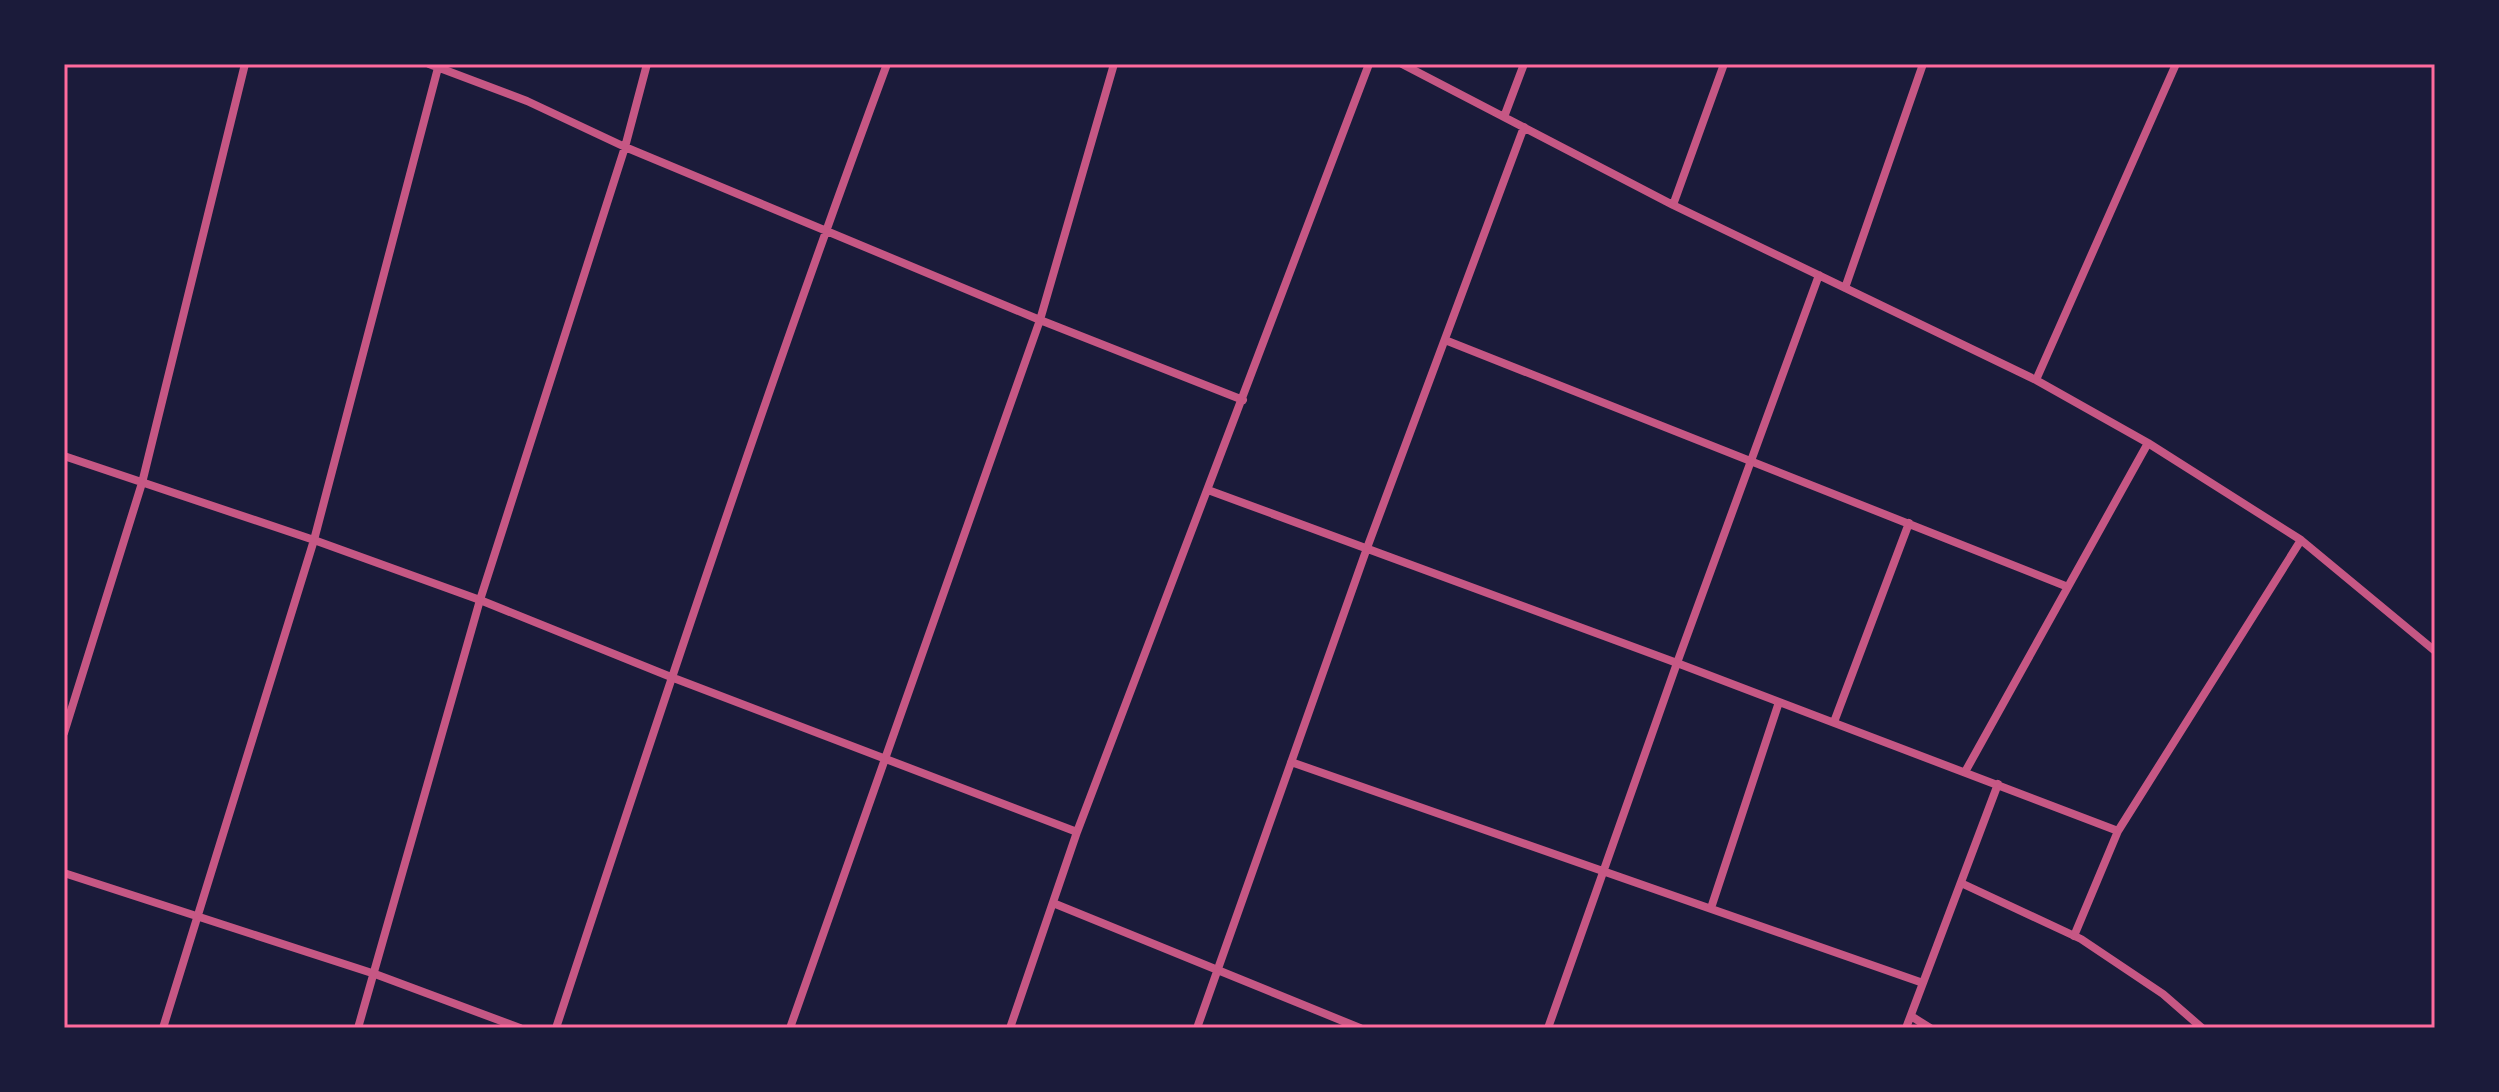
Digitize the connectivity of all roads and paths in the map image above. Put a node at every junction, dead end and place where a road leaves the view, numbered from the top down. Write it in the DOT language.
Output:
graph roads {
  1 [pos="245,64"];
  2 [pos="647,64"];
  3 [pos="887,64"];
  4 [pos="1114,64"];
  5 [pos="1369,64"];
  6 [pos="1402,64"];
  7 [pos="1524,64"];
  8 [pos="1724,64"];
  9 [pos="1923,64"];
  10 [pos="2176,64"];
  11 [pos="436,65"];
  12 [pos="1504,117"];
  13 [pos="1524,127"];
  14 [pos="625,147"];
  15 [pos="1673,205"];
  16 [pos="826,229"];
  17 [pos="1819,275"];
  18 [pos="1845,288"];
  19 [pos="1040,320"];
  20 [pos="1445,340"];
  21 [pos="2036,380"];
  22 [pos="1243,400"];
  23 [pos="2148,443"];
  24 [pos="64,456"];
  25 [pos="1751,460"];
  26 [pos="142,483"];
  27 [pos="1208,490"];
  28 [pos="1909,523"];
  29 [pos="314,540"];
  30 [pos="2301,540"];
  31 [pos="1367,548"];
  32 [pos="2068,587"];
  33 [pos="480,600"];
  34 [pos="2435,651"];
  35 [pos="1677,663"];
  36 [pos="671,677"];
  37 [pos="1779,702"];
  38 [pos="1834,722"];
  39 [pos="64,733"];
  40 [pos="885,758"];
  41 [pos="1291,762"];
  42 [pos="1965,772"];
  43 [pos="1998,784"];
  44 [pos="2118,831"];
  45 [pos="1077,832"];
  46 [pos="1604,871"];
  47 [pos="64,873"];
  48 [pos="1961,883"];
  49 [pos="1053,903"];
  50 [pos="1711,908"];
  51 [pos="196,917"];
  52 [pos="2074,936"];
  53 [pos="1217,971"];
  54 [pos="375,974"];
  55 [pos="1923,983"];
  56 [pos="1911,1016"];
  57 [pos="163,1028"];
  58 [pos="358,1028"];
  59 [pos="520,1028"];
  60 [pos="556,1028"];
  61 [pos="790,1028"];
  62 [pos="1010,1028"];
  63 [pos="1197,1028"];
  64 [pos="1360,1028"];
  65 [pos="1548,1028"];
  66 [pos="1906,1028"];
  67 [pos="1930,1028"];
  68 [pos="2202,1028"];
  1 -- 26 [label="street"];
  2 -- 14 [label="street"];
  3 -- 16 [label="street"];
  4 -- 19 [label="street"];
  5 -- 22 [label="street"];
  6 -- 12 [label="street"];
  7 -- 12 [label="street"];
  8 -- 15 [label="street"];
  9 -- 18 [label="street"];
  10 -- 21 [label="street"];
  11 -- 14 [label="street"];
  11 -- 29 [label="street"];
  12 -- 13 [label="street"];
  13 -- 15 [label="street"];
  13 -- 20 [label="street"];
  14 -- 16 [label="street"];
  14 -- 33 [label="street"];
  15 -- 17 [label="street"];
  16 -- 19 [label="street"];
  16 -- 36 [label="street"];
  17 -- 18 [label="street"];
  17 -- 25 [label="street"];
  18 -- 21 [label="street"];
  19 -- 22 [label="street"];
  19 -- 40 [label="street"];
  20 -- 25 [label="street"];
  20 -- 31 [label="street"];
  21 -- 23 [label="street"];
  22 -- 27 [label="street"];
  23 -- 30 [label="street"];
  23 -- 32 [label="street"];
  24 -- 26 [label="street"];
  25 -- 28 [label="street"];
  25 -- 35 [label="street"];
  26 -- 29 [label="street"];
  26 -- 39 [label="street"];
  27 -- 31 [label="street"];
  27 -- 45 [label="street"];
  28 -- 32 [label="street"];
  28 -- 38 [label="street"];
  29 -- 33 [label="street"];
  29 -- 51 [label="street"];
  30 -- 34 [label="street"];
  30 -- 44 [label="street"];
  31 -- 35 [label="street"];
  31 -- 41 [label="street"];
  32 -- 42 [label="street"];
  33 -- 36 [label="street"];
  33 -- 54 [label="street"];
  35 -- 37 [label="street"];
  35 -- 46 [label="street"];
  36 -- 40 [label="street"];
  36 -- 60 [label="street"];
  37 -- 38 [label="street"];
  37 -- 50 [label="street"];
  38 -- 42 [label="street"];
  40 -- 45 [label="street"];
  40 -- 61 [label="street"];
  41 -- 46 [label="street"];
  41 -- 53 [label="street"];
  42 -- 43 [label="street"];
  43 -- 44 [label="street"];
  43 -- 48 [label="street"];
  44 -- 52 [label="street"];
  45 -- 49 [label="street"];
  46 -- 50 [label="street"];
  46 -- 65 [label="street"];
  47 -- 51 [label="street"];
  48 -- 52 [label="street"];
  48 -- 55 [label="street"];
  49 -- 53 [label="street"];
  49 -- 62 [label="street"];
  50 -- 55 [label="street"];
  51 -- 54 [label="street"];
  51 -- 57 [label="street"];
  52 -- 68 [label="street"];
  53 -- 63 [label="street"];
  53 -- 64 [label="street"];
  54 -- 58 [label="street"];
  54 -- 59 [label="street"];
  55 -- 56 [label="street"];
  56 -- 66 [label="street"];
  56 -- 67 [label="street"];
}
